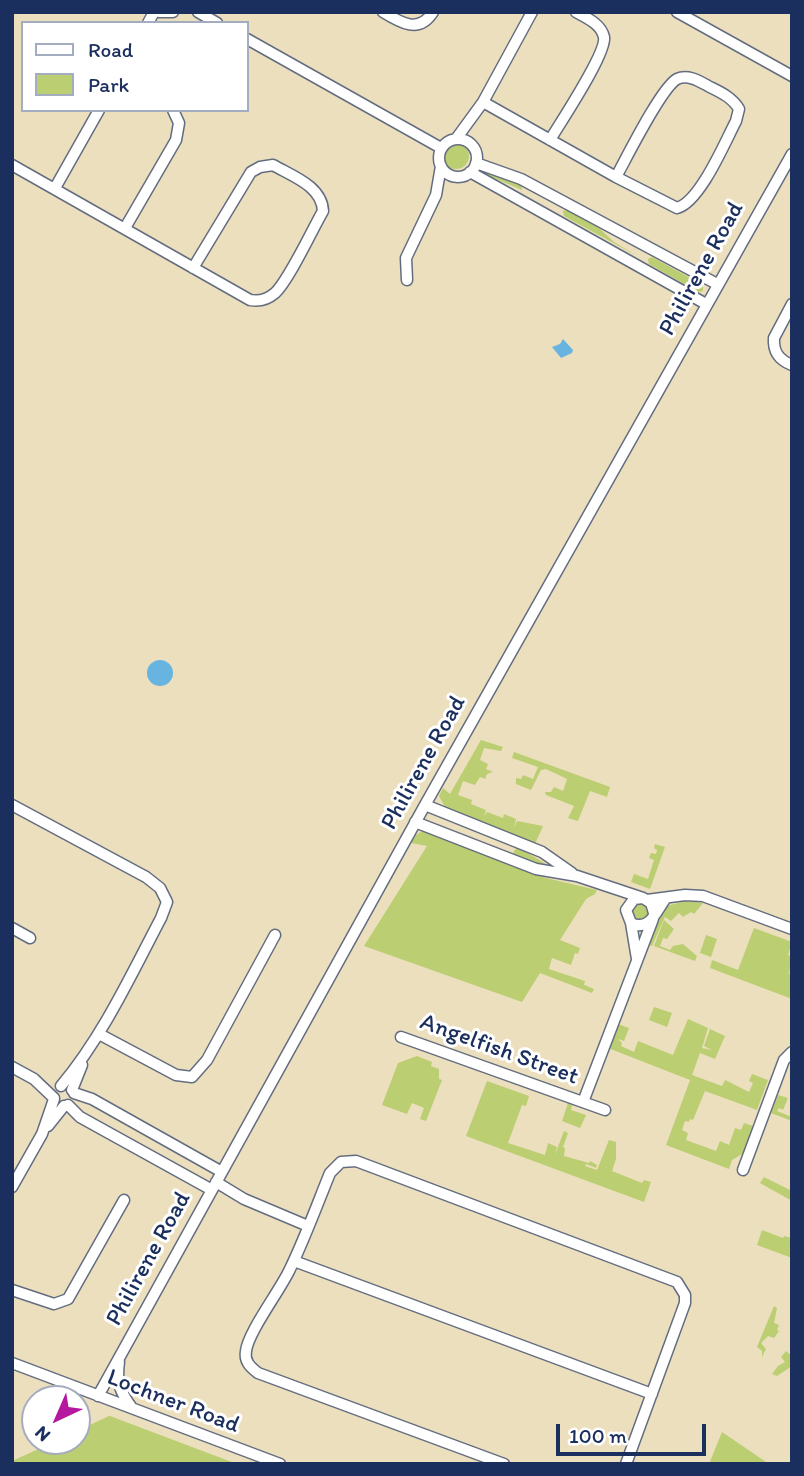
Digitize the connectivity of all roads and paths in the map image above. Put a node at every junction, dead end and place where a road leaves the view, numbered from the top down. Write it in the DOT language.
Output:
graph roads {
  1 [pos="156,12"];
  2 [pos="173,12"];
  3 [pos="198,12"];
  4 [pos="383,12"];
  5 [pos="433,12"];
  6 [pos="532,12"];
  7 [pos="576,12"];
  8 [pos="677,12"];
  9 [pos="214,21"];
  10 [pos="248,40"];
  11 [pos="792,76"];
  12 [pos="483,102"];
  13 [pos="98,112"];
  14 [pos="174,112"];
  15 [pos="475,113"];
  16 [pos="456,139"];
  17 [pos="550,140"];
  18 [pos="468,142"];
  19 [pos="441,148"];
  20 [pos="792,154"];
  21 [pos="12,165"];
  22 [pos="441,166"];
  23 [pos="473,167"];
  24 [pos="456,176"];
  25 [pos="616,177"];
  26 [pos="55,188"];
  27 [pos="436,195"];
  28 [pos="124,228"];
  29 [pos="648,247"];
  30 [pos="639,266"];
  31 [pos="193,268"];
  32 [pos="407,280"];
  33 [pos="717,284"];
  34 [pos="706,304"];
  35 [pos="792,304"];
  36 [pos="792,365"];
  37 [pos="12,805"];
  38 [pos="425,805"];
  39 [pos="466,821"];
  40 [pos="415,822"];
  41 [pos="459,839"];
  42 [pos="578,876"];
  43 [pos="613,888"];
  44 [pos="666,898"];
  45 [pos="645,899"];
  46 [pos="626,911"];
  47 [pos="653,916"];
  48 [pos="631,923"];
  49 [pos="12,928"];
  50 [pos="792,929"];
  51 [pos="275,935"];
  52 [pos="30,938"];
  53 [pos="637,961"];
  54 [pos="99,1034"];
  55 [pos="401,1037"];
  56 [pos="792,1052"];
  57 [pos="84,1059"];
  58 [pos="12,1067"];
  59 [pos="34,1079"];
  60 [pos="60,1086"];
  61 [pos="73,1092"];
  62 [pos="60,1102"];
  63 [pos="583,1102"];
  64 [pos="605,1110"];
  65 [pos="116,1113"];
  66 [pos="106,1131"];
  67 [pos="157,1136"];
  68 [pos="147,1154"];
  69 [pos="743,1170"];
  70 [pos="216,1181"];
  71 [pos="12,1187"];
  72 [pos="124,1200"];
  73 [pos="308,1226"];
  74 [pos="294,1261"];
  75 [pos="12,1290"];
  76 [pos="120,1356"];
  77 [pos="12,1363"];
  78 [pos="652,1394"];
  79 [pos="98,1396"];
  80 [pos="132,1409"];
  81 [pos="280,1464"];
  82 [pos="504,1464"];
  83 [pos="626,1464"];
  1 -- 2 [label="street"];
  3 -- 9 [label="street"];
  4 -- 5 [label="street"];
  6 -- 12 [label="street"];
  7 -- 17 [label="street"];
  8 -- 11 [label="street"];
  10 -- 19 [label="street"];
  12 -- 15 [label="street"];
  12 -- 17 [label="street"];
  13 -- 26 [label="street"];
  14 -- 28 [label="street"];
  15 -- 16 [label="street"];
  15 -- 18 [label="street"];
  16 -- 18 [label="street"];
  16 -- 19 [label="street"];
  17 -- 25 [label="street"];
  18 -- 23 [label="street"];
  19 -- 22 [label="street"];
  20 -- 33 [label="street, Philirene Road"];
  21 -- 26 [label="street"];
  22 -- 24 [label="street"];
  22 -- 27 [label="street"];
  23 -- 24 [label="street"];
  23 -- 29 [label="street"];
  23 -- 30 [label="street"];
  24 -- 27 [label="street"];
  25 -- 25 [label="street"];
  26 -- 28 [label="street"];
  27 -- 32 [label="street"];
  28 -- 31 [label="street"];
  29 -- 30 [label="street"];
  29 -- 33 [label="street"];
  30 -- 34 [label="street"];
  31 -- 31 [label="street"];
  33 -- 34 [label="street, Philirene Road"];
  34 -- 38 [label="street, Philirene Road"];
  35 -- 36 [label="street"];
  37 -- 54 [label="street"];
  38 -- 39 [label="street"];
  38 -- 40 [label="street, Philirene Road"];
  39 -- 41 [label="street"];
  39 -- 42 [label="street"];
  40 -- 41 [label="street"];
  40 -- 70 [label="street, Philirene Road"];
  41 -- 42 [label="street"];
  42 -- 43 [label="street"];
  43 -- 45 [label="street"];
  43 -- 46 [label="street"];
  44 -- 45 [label="street"];
  44 -- 47 [label="street, Angelfish Street"];
  44 -- 50 [label="street"];
  45 -- 46 [label="street"];
  45 -- 47 [label="street"];
  46 -- 48 [label="street"];
  47 -- 48 [label="street"];
  47 -- 53 [label="street, Angelfish Street"];
  48 -- 53 [label="street, Angelfish Street"];
  49 -- 52 [label="street"];
  51 -- 54 [label="street"];
  53 -- 63 [label="street, Angelfish Street"];
  54 -- 57 [label="street"];
  55 -- 63 [label="street, Angelfish Street"];
  56 -- 69 [label="street"];
  57 -- 60 [label="street"];
  57 -- 61 [label="street"];
  58 -- 59 [label="street"];
  59 -- 60 [label="street"];
  59 -- 62 [label="street"];
  60 -- 61 [label="street"];
  60 -- 62 [label="street"];
  61 -- 62 [label="street"];
  61 -- 65 [label="street"];
  62 -- 66 [label="street"];
  62 -- 71 [label="street"];
  63 -- 64 [label="street, Angelfish Street"];
  65 -- 66 [label="street"];
  65 -- 67 [label="street"];
  66 -- 68 [label="street"];
  67 -- 68 [label="street"];
  67 -- 70 [label="street"];
  68 -- 70 [label="street"];
  70 -- 73 [label="street"];
  70 -- 76 [label="street, Philirene Road"];
  72 -- 75 [label="street"];
  73 -- 74 [label="street"];
  73 -- 78 [label="street"];
  74 -- 78 [label="street"];
  74 -- 82 [label="street"];
  76 -- 79 [label="street, Philirene Road"];
  76 -- 80 [label="street"];
  77 -- 79 [label="street, Lochner Road"];
  78 -- 83 [label="street"];
  79 -- 80 [label="street, Lochner Road"];
  80 -- 81 [label="street, Lochner Road"];
}
